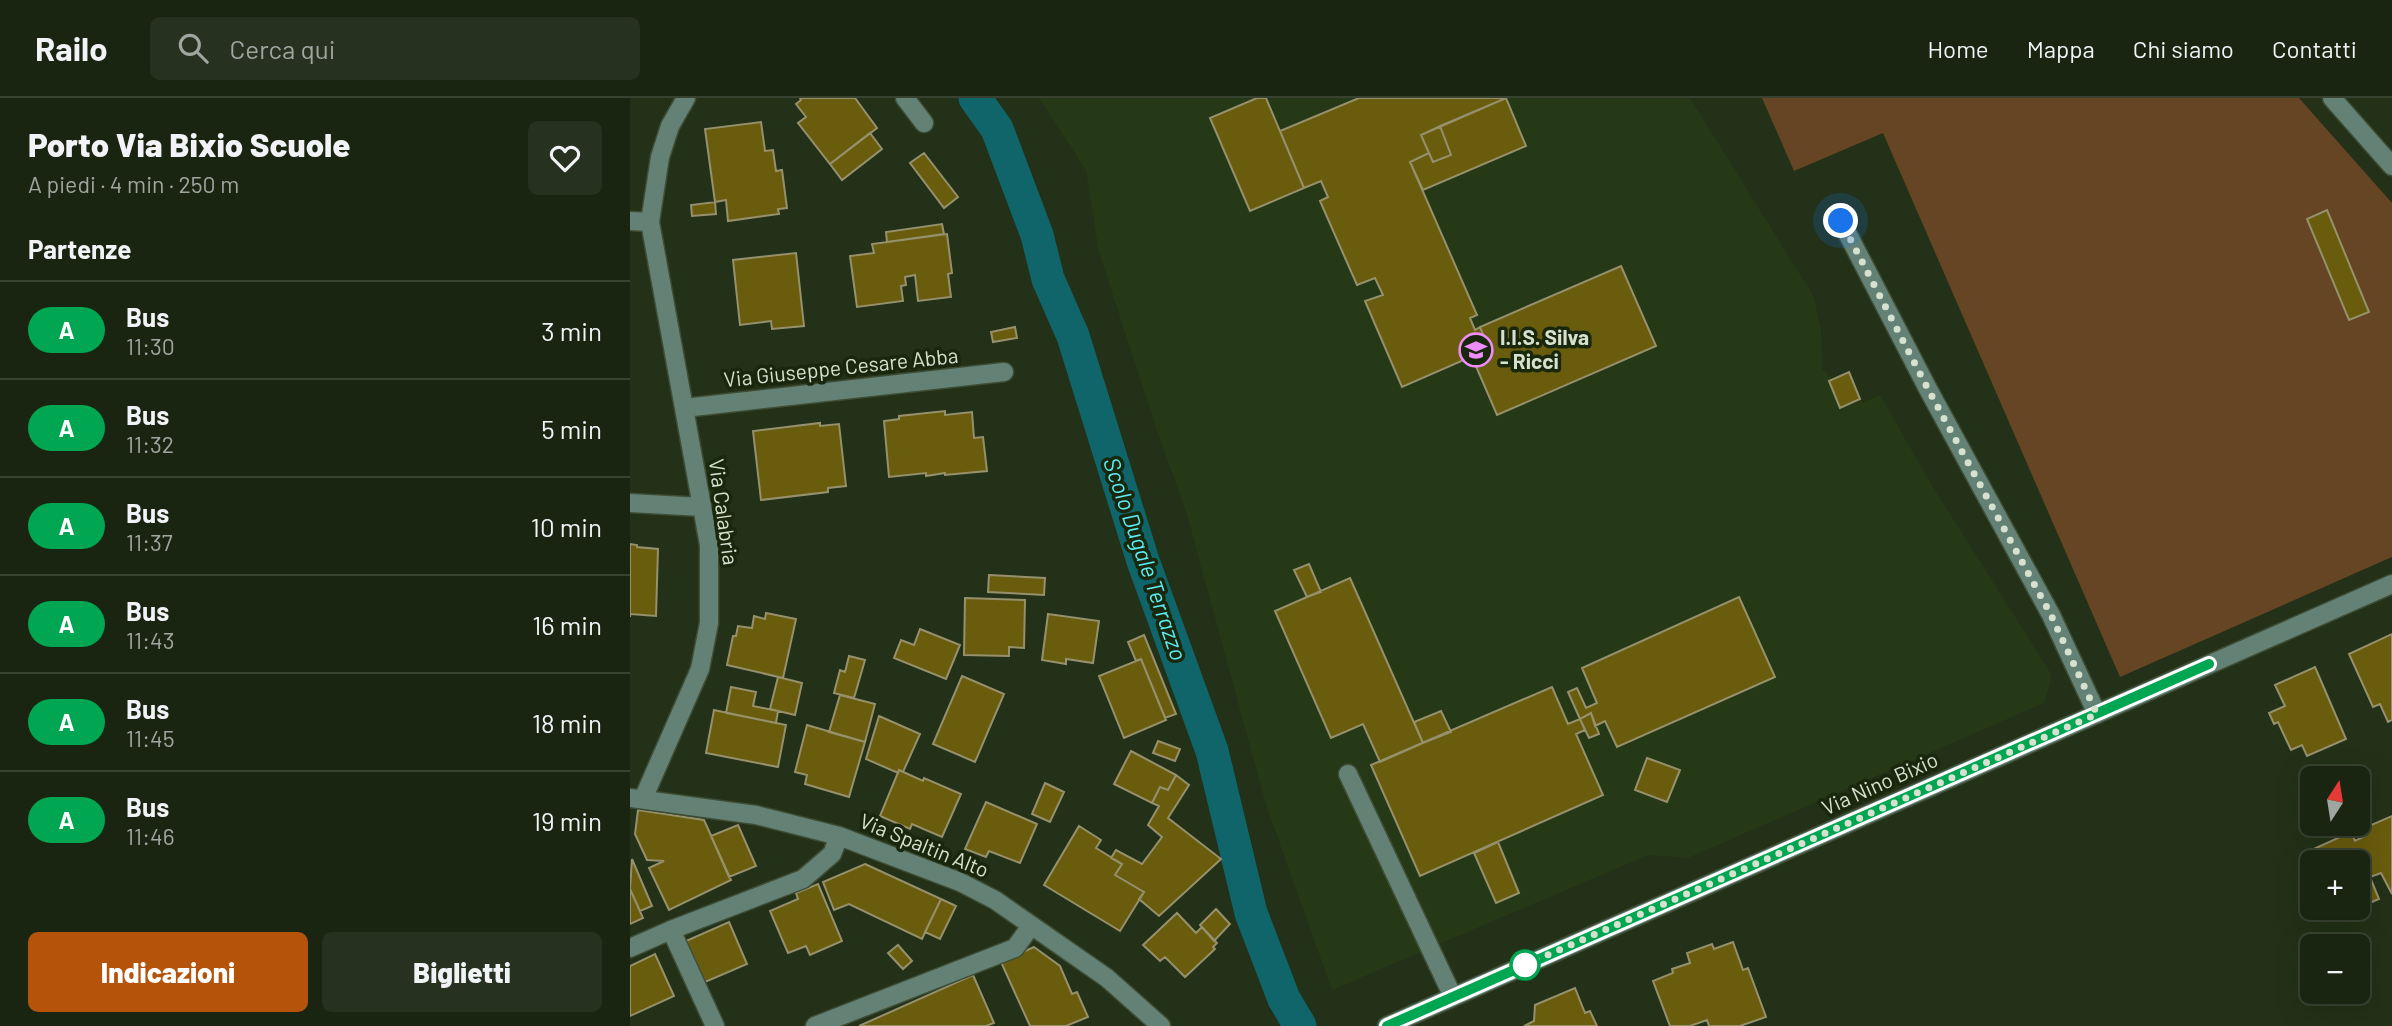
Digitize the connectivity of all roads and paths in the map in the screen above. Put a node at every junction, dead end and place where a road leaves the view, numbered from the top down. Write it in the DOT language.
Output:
graph roads {
  1 [pos="686,98"];
  2 [pos="905,98"];
  3 [pos="2332,98"];
  4 [pos="924,123"];
  5 [pos="2392,166"];
  6 [pos="630,221"];
  7 [pos="1841,221"];
  8 [pos="650,222"];
  9 [pos="1004,372"];
  10 [pos="684,408"];
  11 [pos="630,503"];
  12 [pos="702,507"];
  13 [pos="2392,584"];
  14 [pos="2097,714"];
  15 [pos="1348,774"];
  16 [pos="636,798"];
  17 [pos="839,836"];
  18 [pos="1031,926"];
  19 [pos="671,930"];
  20 [pos="630,948"];
  21 [pos="1453,997"];
  22 [pos="715,1026"];
  23 [pos="815,1026"];
  24 [pos="1161,1026"];
  25 [pos="1387,1026"];
  1 -- 8 [label="street, Via Calabria"];
  2 -- 4 [label="street"];
  3 -- 5 [label="street"];
  6 -- 8 [label="street"];
  7 -- 14 [label="street"];
  8 -- 10 [label="street, Via Calabria"];
  9 -- 10 [label="street, Via Giuseppe Cesare Abba"];
  10 -- 12 [label="street, Via Calabria"];
  11 -- 12 [label="street"];
  12 -- 16 [label="street, Via Calabria"];
  13 -- 14 [label="street, Via Nino Bixio"];
  14 -- 21 [label="street, Via Nino Bixio"];
  15 -- 21 [label="street"];
  16 -- 17 [label="street, Via Spaltin Alto"];
  17 -- 18 [label="street, Via Spaltin Alto"];
  17 -- 19 [label="street"];
  18 -- 23 [label="street"];
  18 -- 24 [label="street, Via Spaltin Alto"];
  19 -- 20 [label="street"];
  19 -- 22 [label="street"];
  21 -- 25 [label="street, Via Nino Bixio"];
}
